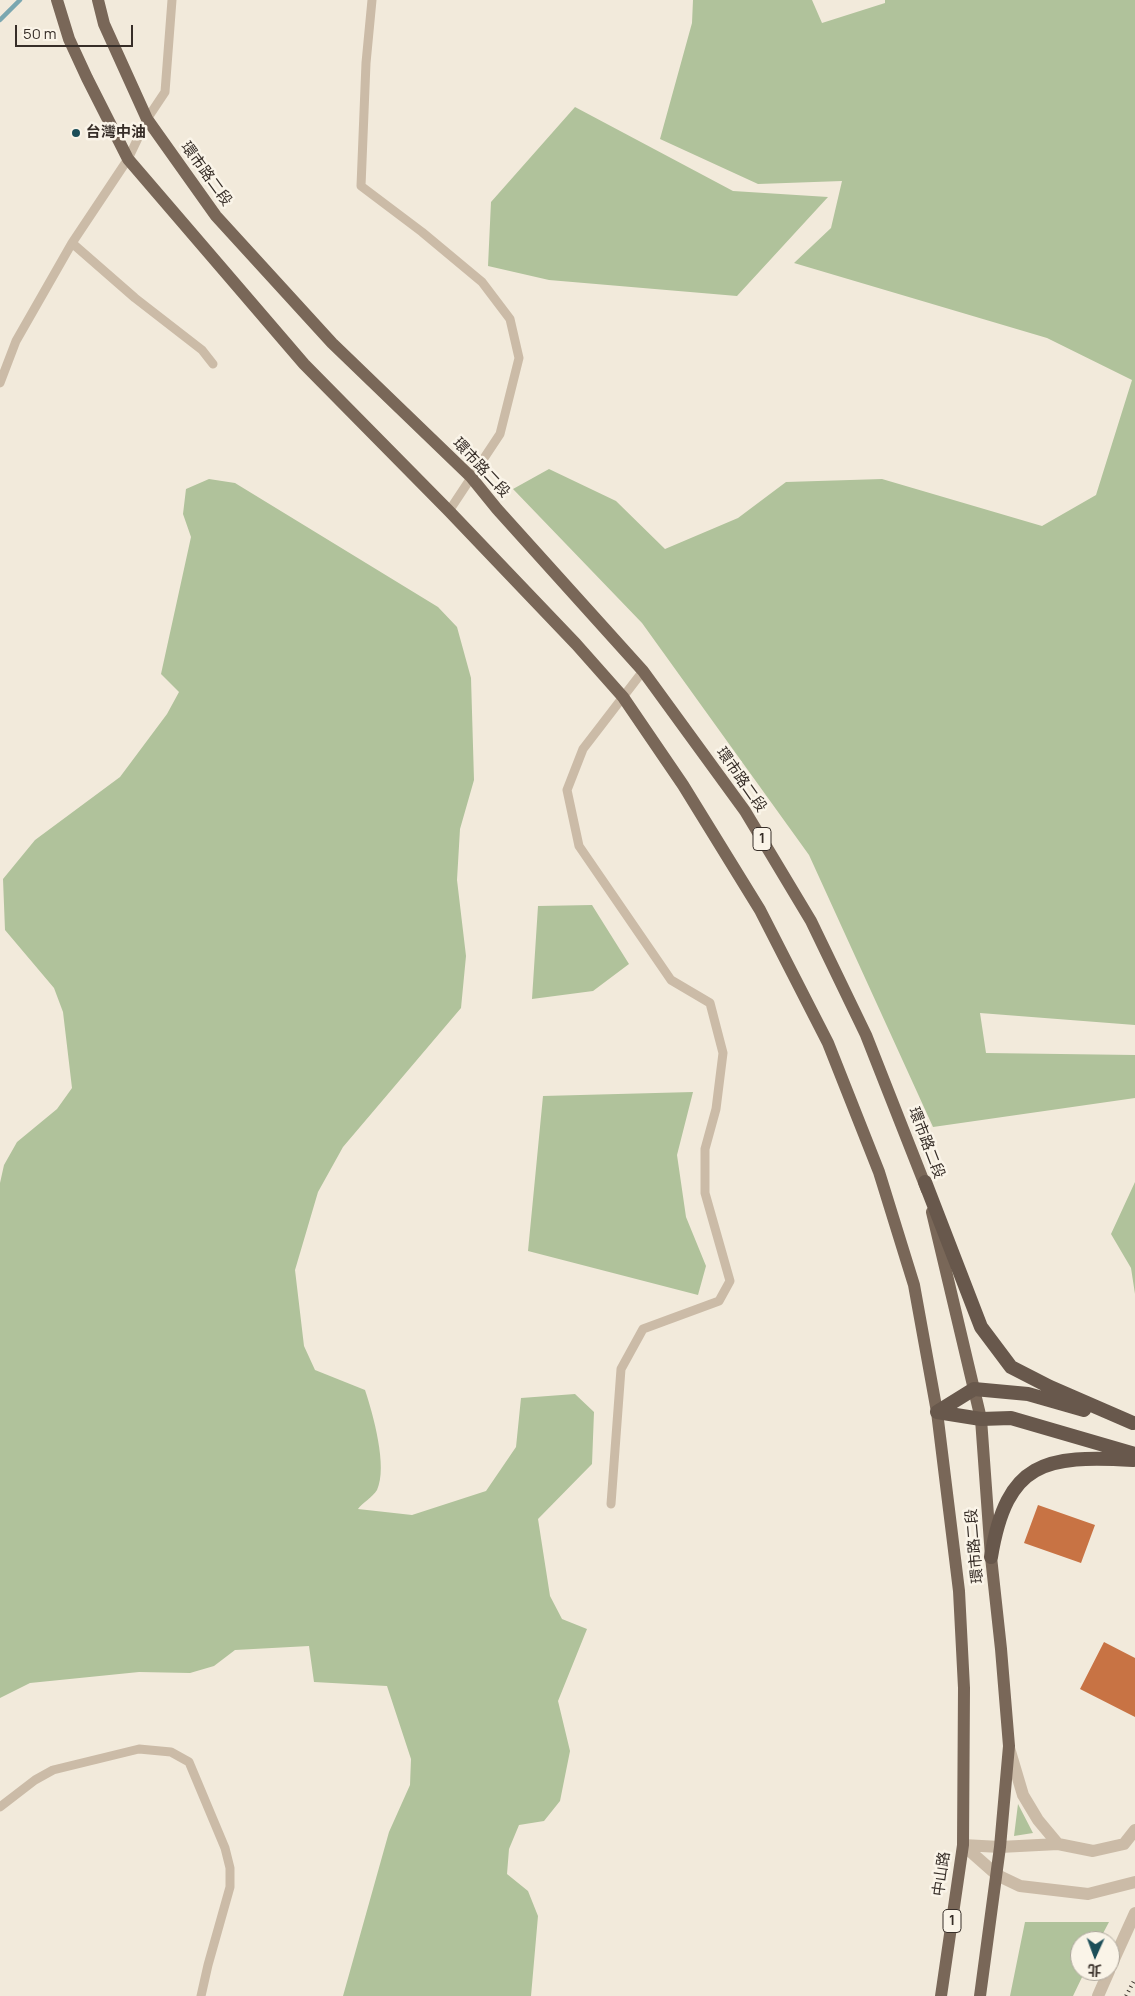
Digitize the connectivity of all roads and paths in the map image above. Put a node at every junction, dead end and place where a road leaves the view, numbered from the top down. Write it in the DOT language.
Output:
graph roads {
  1 [pos="57,0"];
  2 [pos="98,0"];
  3 [pos="172,0"];
  4 [pos="372,0"];
  5 [pos="147,119"];
  6 [pos="128,159"];
  7 [pos="72,243"];
  8 [pos="214,364"];
  9 [pos="0,383"];
  10 [pos="471,477"];
  11 [pos="449,511"];
  12 [pos="643,670"];
  13 [pos="623,696"];
  14 [pos="925,1182"];
  15 [pos="974,1389"];
  16 [pos="937,1412"];
  17 [pos="981,1419"];
  18 [pos="1134,1424"];
  19 [pos="1135,1454"];
  20 [pos="1135,1460"];
  21 [pos="611,1504"];
  22 [pos="991,1557"];
  23 [pos="1008,1746"];
  24 [pos="0,1807"];
  25 [pos="1135,1830"];
  26 [pos="1058,1844"];
  27 [pos="963,1845"];
  28 [pos="1000,1847"];
  29 [pos="997,1875"];
  30 [pos="1135,1882"];
  31 [pos="1135,1913"];
  32 [pos="1120,1946"];
  33 [pos="1104,1981"];
  34 [pos="201,1996"];
  35 [pos="941,1996"];
  36 [pos="980,1996"];
  37 [pos="1098,1996"];
  1 -- 6 [label="main road, 環市路二段 / 1"];
  2 -- 5 [label="main road, 環市路二段 / 1"];
  3 -- 5 [label="lane"];
  4 -- 10 [label="lane"];
  5 -- 6 [label="lane"];
  5 -- 10 [label="main road, 環市路二段 / 1"];
  6 -- 7 [label="lane"];
  6 -- 11 [label="main road, 環市路二段 / 1"];
  7 -- 8 [label="lane"];
  7 -- 9 [label="lane"];
  10 -- 11 [label="lane"];
  10 -- 12 [label="main road, 環市路二段 / 1"];
  11 -- 13 [label="main road, 環市路二段 / 1"];
  12 -- 13 [label="lane"];
  12 -- 14 [label="main road, 環市路二段 / 1"];
  13 -- 16 [label="main road, 環市路二段 / 1"];
  13 -- 21 [label="lane"];
  14 -- 15 [label="main road, 環市路二段 / 1"];
  14 -- 18 [label="highway"];
  15 -- 16 [label="highway"];
  15 -- 17 [label="main road, 環市路二段 / 1"];
  15 -- 18 [label="highway"];
  16 -- 17 [label="highway"];
  16 -- 27 [label="main road, 環市路二段 / 1"];
  17 -- 19 [label="highway"];
  17 -- 22 [label="main road, 環市路二段 / 1"];
  20 -- 22 [label="highway"];
  22 -- 23 [label="main road, 環市路二段 / 1"];
  23 -- 26 [label="street"];
  23 -- 28 [label="main road, 環市路二段 / 1"];
  24 -- 34 [label="lane"];
  25 -- 26 [label="street, 中山路"];
  26 -- 28 [label="street, 中山路"];
  27 -- 28 [label="street, 中山路"];
  27 -- 29 [label="street, 中山路"];
  27 -- 35 [label="main road, 中山路 / 1"];
  28 -- 29 [label="main road, 1"];
  29 -- 30 [label="street, 中山路"];
  29 -- 36 [label="main road, 1"];
  31 -- 32 [label="street"];
  33 -- 37 [label="street"];
}
